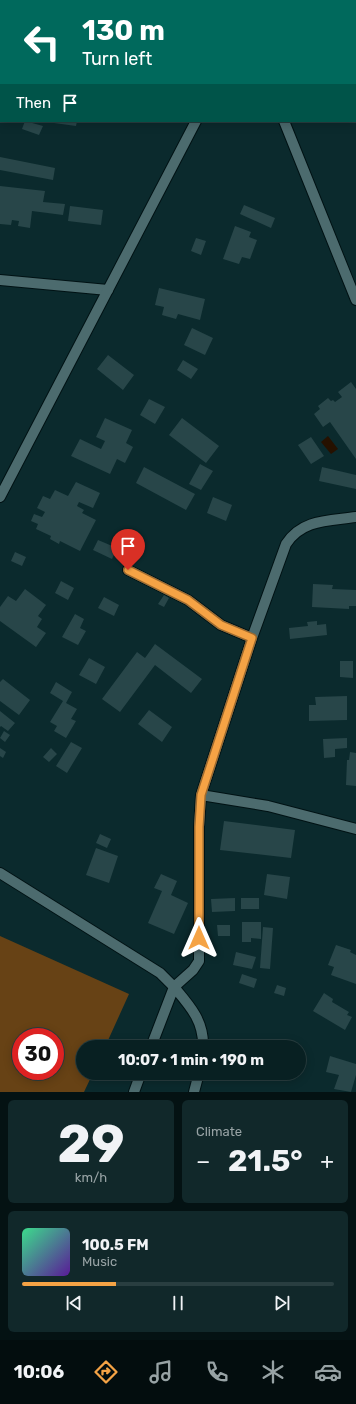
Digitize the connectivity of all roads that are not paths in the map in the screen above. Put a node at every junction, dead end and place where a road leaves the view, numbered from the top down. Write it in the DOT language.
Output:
graph roads {
  1 [pos="195,122"];
  2 [pos="284,122"];
  3 [pos="0,280"];
  4 [pos="108,290"];
  5 [pos="356,300"];
  6 [pos="0,497"];
  7 [pos="356,517"];
  8 [pos="128,570"];
  9 [pos="252,638"];
  10 [pos="201,795"];
  11 [pos="356,829"];
  12 [pos="0,873"];
  13 [pos="174,987"];
  14 [pos="154,1040"];
  15 [pos="204,1040"];
  16 [pos="138,1080"];
  17 [pos="197,1080"];
  18 [pos="134,1092"];
  19 [pos="194,1092"];
  1 -- 4 [label="street"];
  2 -- 5 [label="street"];
  3 -- 4 [label="street"];
  4 -- 6 [label="street"];
  7 -- 9 [label="street"];
  8 -- 9 [label="street"];
  9 -- 10 [label="street"];
  10 -- 11 [label="street"];
  10 -- 13 [label="street"];
  12 -- 13 [label="street"];
  13 -- 14 [label="street"];
  13 -- 15 [label="street"];
  16 -- 18 [label="street"];
  17 -- 19 [label="street"];
}
